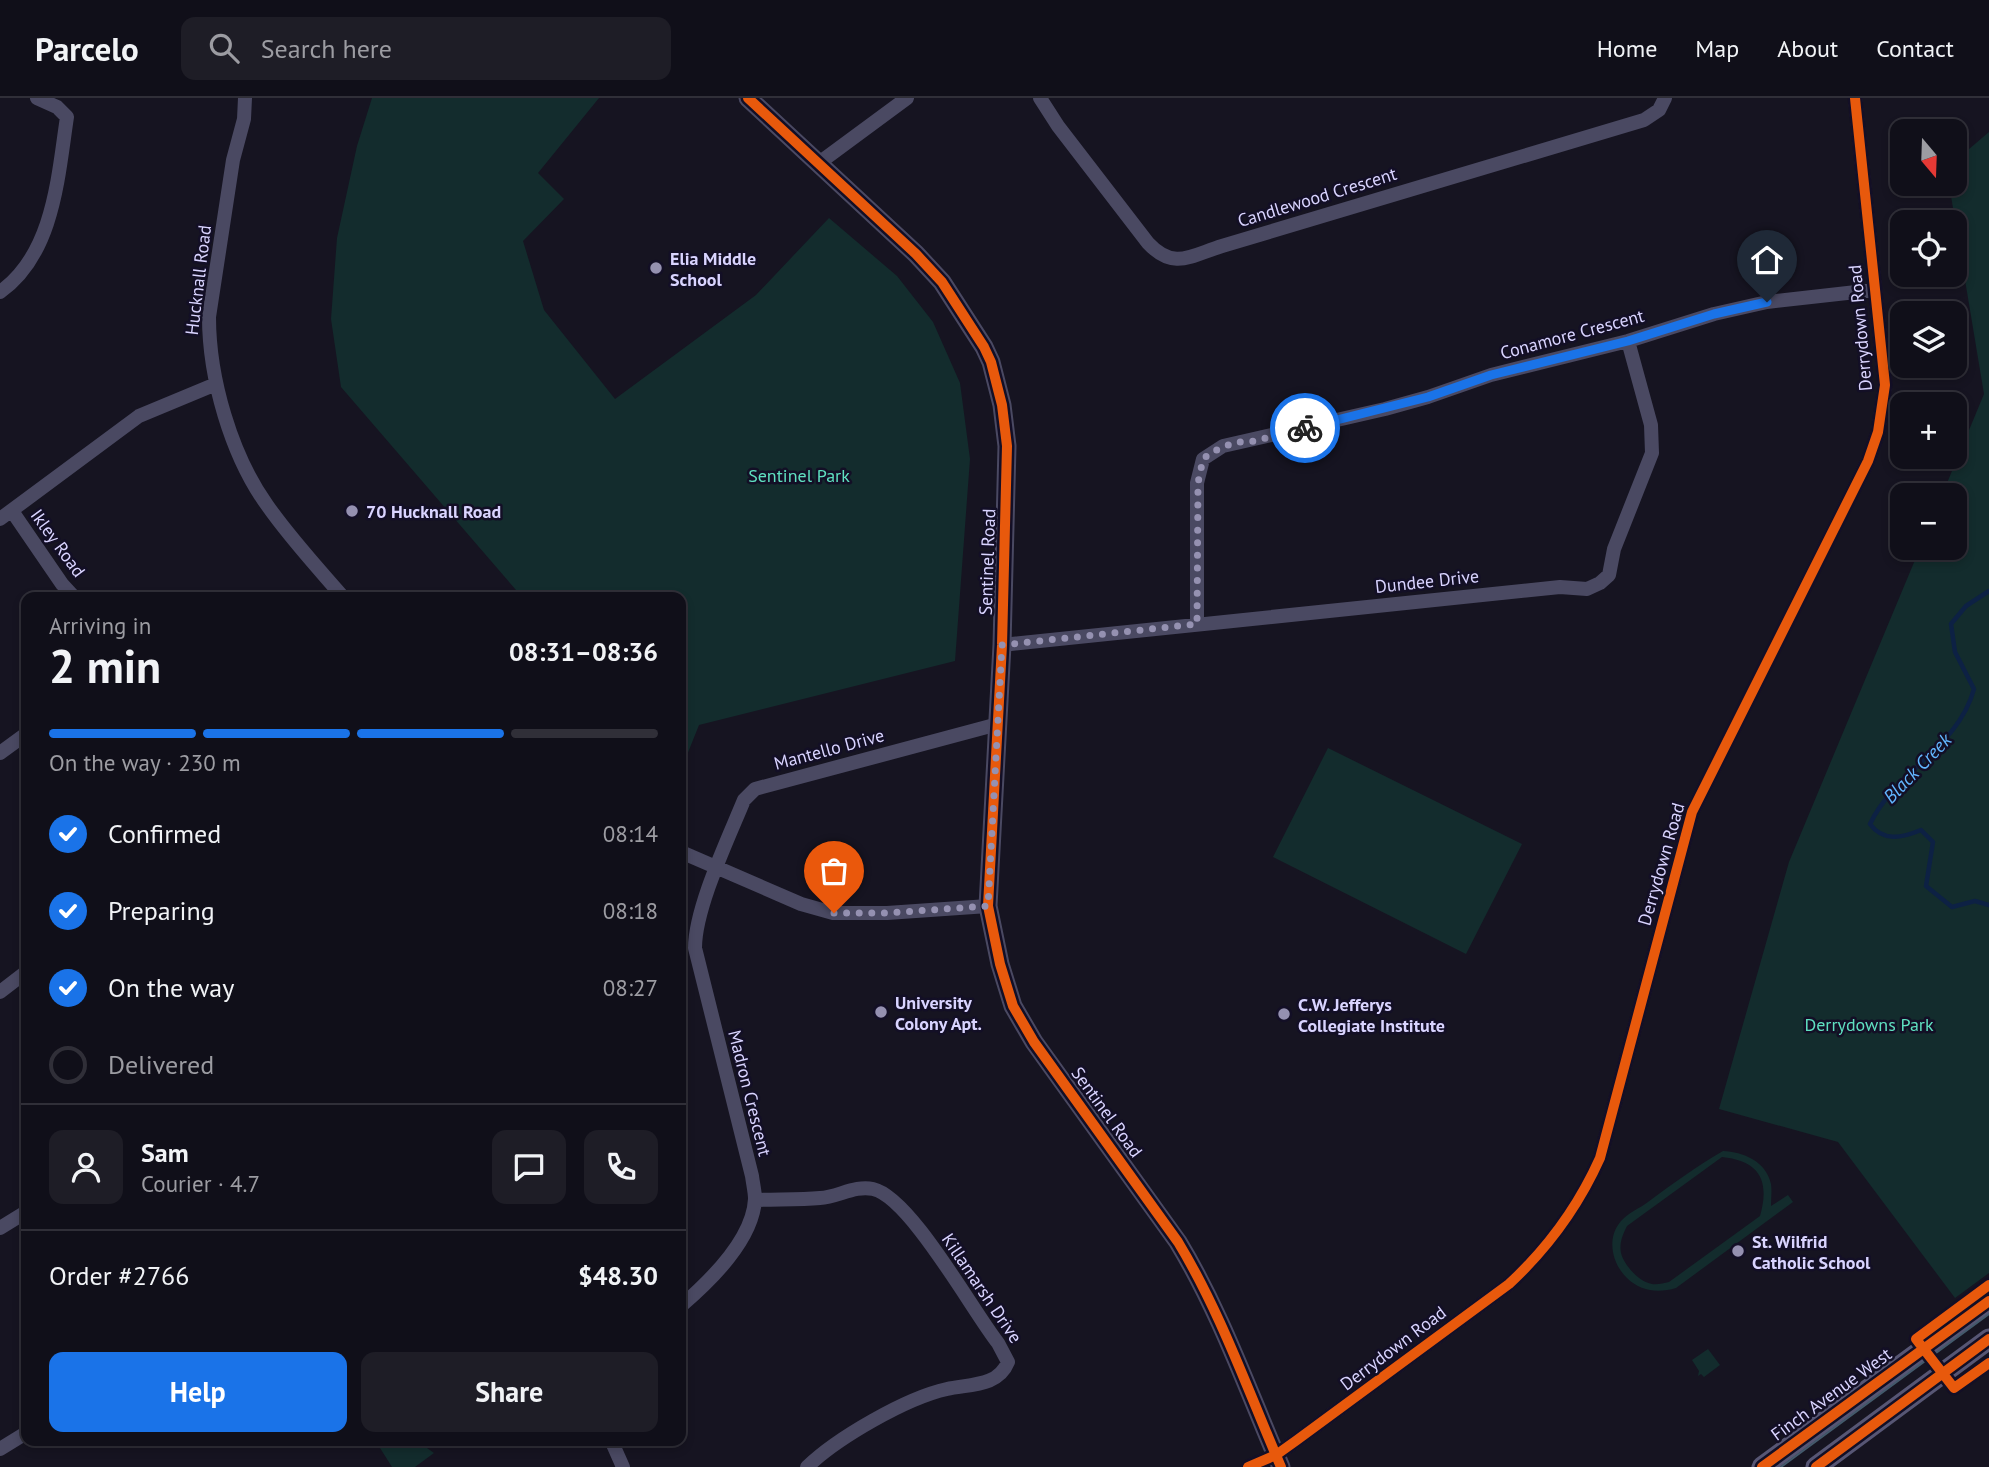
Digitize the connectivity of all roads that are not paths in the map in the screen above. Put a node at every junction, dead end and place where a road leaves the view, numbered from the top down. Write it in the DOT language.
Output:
graph roads {
  1 [pos="37,98"];
  2 [pos="245,98"];
  3 [pos="748,98"];
  4 [pos="907,98"];
  5 [pos="1040,98"];
  6 [pos="1665,98"];
  7 [pos="1855,98"];
  8 [pos="818,163"];
  9 [pos="1874,290"];
  10 [pos="0,292"];
  11 [pos="1628,341"];
  12 [pos="216,384"];
  13 [pos="6,515"];
  14 [pos="69,592"];
  15 [pos="339,592"];
  16 [pos="1197,624"];
  17 [pos="1002,645"];
  18 [pos="998,724"];
  19 [pos="21,737"];
  20 [pos="0,752"];
  21 [pos="686,854"];
  22 [pos="717,868"];
  23 [pos="988,906"];
  24 [pos="21,976"];
  25 [pos="0,992"];
  26 [pos="755,1200"];
  27 [pos="21,1215"];
  28 [pos="0,1228"];
  29 [pos="686,1301"];
  30 [pos="1989,1301"];
  31 [pos="1989,1339"];
  32 [pos="21,1436"];
  33 [pos="614,1446"];
  34 [pos="0,1449"];
  35 [pos="1278,1461"];
  36 [pos="623,1467"];
  37 [pos="807,1467"];
  38 [pos="1248,1467"];
  39 [pos="1762,1467"];
  40 [pos="1816,1467"];
  1 -- 10 [label="street"];
  2 -- 12 [label="street, Hucknall Road"];
  3 -- 8 [label="street, Sentinel Road"];
  4 -- 8 [label="street"];
  5 -- 6 [label="street, Candlewood Crescent"];
  7 -- 9 [label="street, Derrydown Road"];
  8 -- 17 [label="street, Sentinel Road"];
  9 -- 11 [label="street, Conamore Crescent"];
  9 -- 35 [label="street, Derrydown Road"];
  11 -- 16 [label="street, Conamore Crescent"];
  11 -- 16 [label="street, Dundee Drive"];
  12 -- 13 [label="street"];
  12 -- 15 [label="street, Hucknall Road"];
  13 -- 14 [label="street, Ikley Road"];
  16 -- 17 [label="street, Dundee Drive"];
  17 -- 18 [label="street, Sentinel Road"];
  18 -- 22 [label="street, Mantello Drive"];
  18 -- 23 [label="street, Sentinel Road"];
  19 -- 20 [label="street"];
  21 -- 22 [label="street"];
  22 -- 23 [label="street"];
  22 -- 26 [label="street, Madron Crescent"];
  23 -- 35 [label="street, Sentinel Road"];
  24 -- 25 [label="street"];
  26 -- 29 [label="street, Madron Crescent"];
  26 -- 37 [label="street, Killamarsh Drive"];
  27 -- 28 [label="street"];
  30 -- 39 [label="main road, Finch Avenue West"];
  31 -- 40 [label="main road"];
  32 -- 34 [label="street"];
  33 -- 36 [label="street"];
  35 -- 38 [label="street, Derrydown Road"];
}
